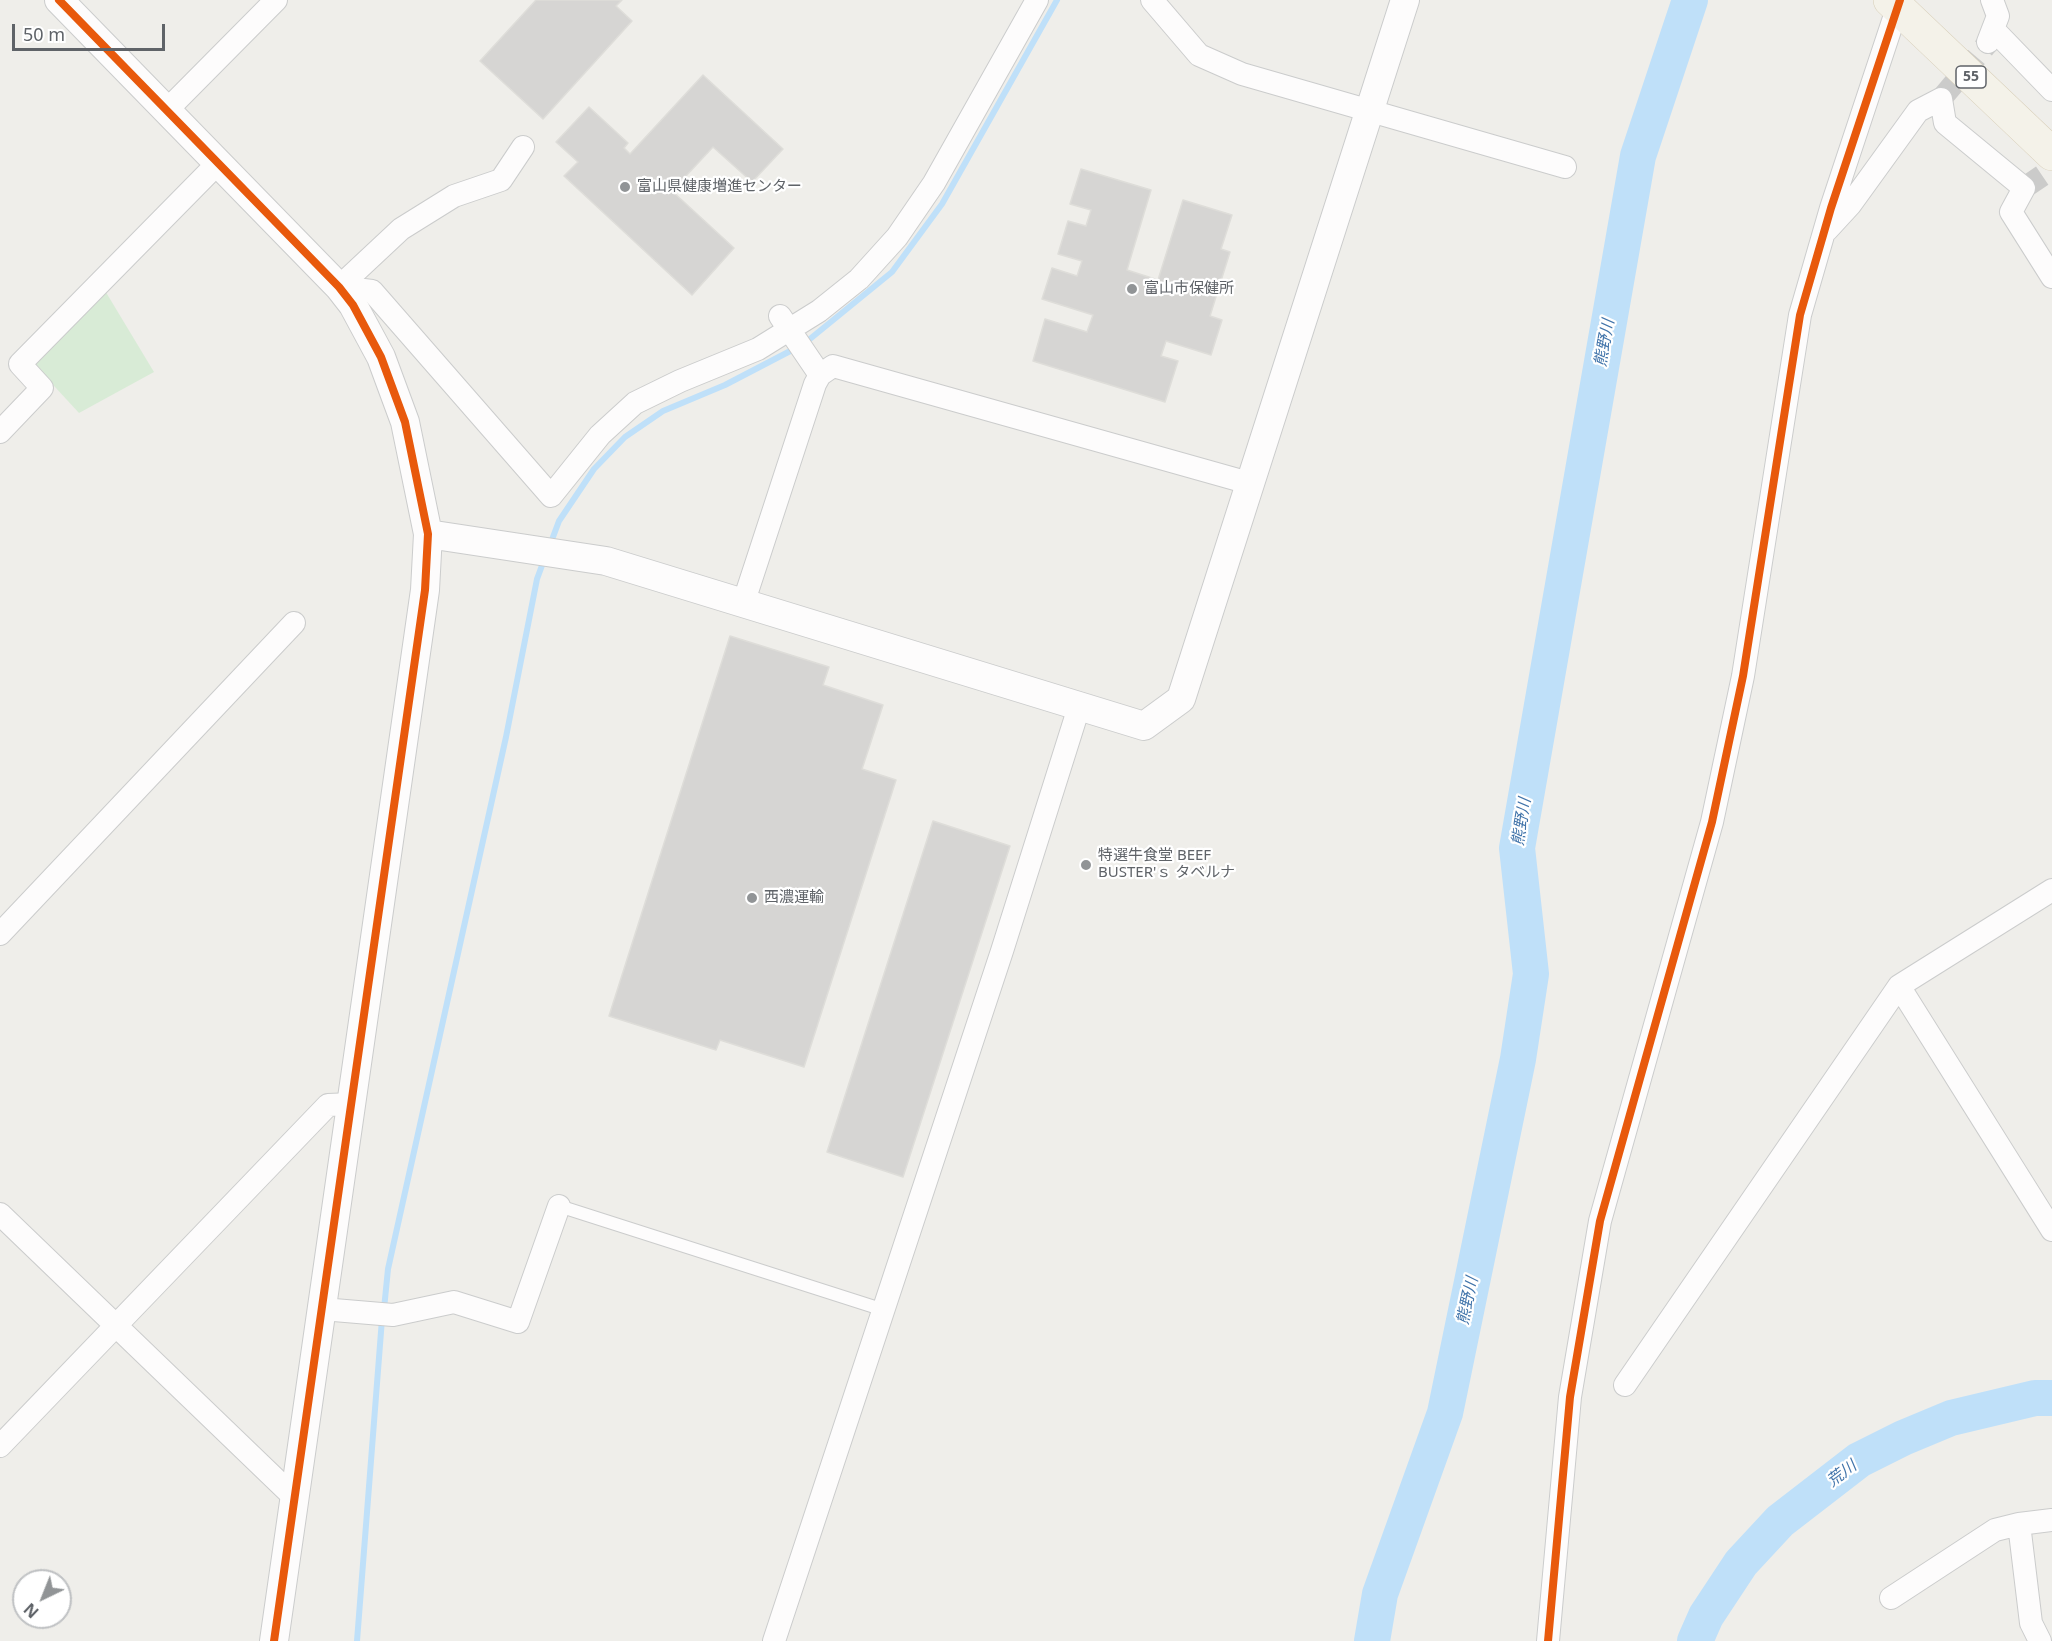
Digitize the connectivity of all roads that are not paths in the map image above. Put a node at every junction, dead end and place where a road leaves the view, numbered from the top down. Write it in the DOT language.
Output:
graph roads {
  1 [pos="59,0"];
  2 [pos="276,0"];
  3 [pos="1037,0"];
  4 [pos="1153,0"];
  5 [pos="1405,0"];
  6 [pos="1992,0"];
  7 [pos="1896,2"];
  8 [pos="2052,90"];
  9 [pos="167,110"];
  10 [pos="1371,112"];
  11 [pos="523,147"];
  12 [pos="2052,154"];
  13 [pos="218,163"];
  14 [pos="1565,167"];
  15 [pos="1824,234"];
  16 [pos="2052,277"];
  17 [pos="339,287"];
  18 [pos="785,323"];
  19 [pos="820,375"];
  20 [pos="0,432"];
  21 [pos="1249,483"];
  22 [pos="428,534"];
  23 [pos="742,604"];
  24 [pos="294,623"];
  25 [pos="1079,707"];
  26 [pos="2052,890"];
  27 [pos="0,934"];
  28 [pos="1899,986"];
  29 [pos="352,1104"];
  30 [pos="559,1206"];
  31 [pos="0,1214"];
  32 [pos="2052,1230"];
  33 [pos="322,1309"];
  34 [pos="884,1310"];
  35 [pos="117,1326"];
  36 [pos="1625,1385"];
  37 [pos="0,1446"];
  38 [pos="295,1498"];
  39 [pos="2052,1520"];
  40 [pos="2019,1524"];
  41 [pos="1891,1598"];
  42 [pos="274,1641"];
  43 [pos="774,1641"];
  44 [pos="1548,1641"];
  45 [pos="2040,1641"];
  1 -- 9 [label="street"];
  2 -- 9 [label="street"];
  3 -- 18 [label="street"];
  4 -- 10 [label="street"];
  5 -- 10 [label="street"];
  6 -- 8 [label="street"];
  7 -- 12 [label="main road, 55"];
  7 -- 15 [label="street"];
  9 -- 13 [label="street"];
  10 -- 14 [label="street"];
  10 -- 21 [label="street"];
  11 -- 17 [label="street"];
  13 -- 17 [label="street"];
  13 -- 20 [label="street"];
  15 -- 16 [label="street"];
  15 -- 44 [label="street"];
  17 -- 18 [label="street"];
  17 -- 22 [label="street"];
  18 -- 19 [label="street"];
  19 -- 21 [label="street"];
  19 -- 23 [label="street"];
  21 -- 25 [label="street"];
  22 -- 23 [label="street"];
  22 -- 29 [label="street"];
  23 -- 25 [label="street"];
  24 -- 27 [label="street"];
  25 -- 34 [label="street"];
  26 -- 28 [label="street"];
  28 -- 32 [label="street"];
  28 -- 36 [label="street"];
  29 -- 33 [label="street"];
  29 -- 35 [label="street"];
  30 -- 33 [label="street"];
  30 -- 34 [label="lane"];
  31 -- 35 [label="street"];
  33 -- 38 [label="street"];
  34 -- 43 [label="street"];
  35 -- 37 [label="street"];
  35 -- 38 [label="street"];
  38 -- 42 [label="street"];
  39 -- 40 [label="street"];
  40 -- 41 [label="street"];
  40 -- 45 [label="street"];
}
